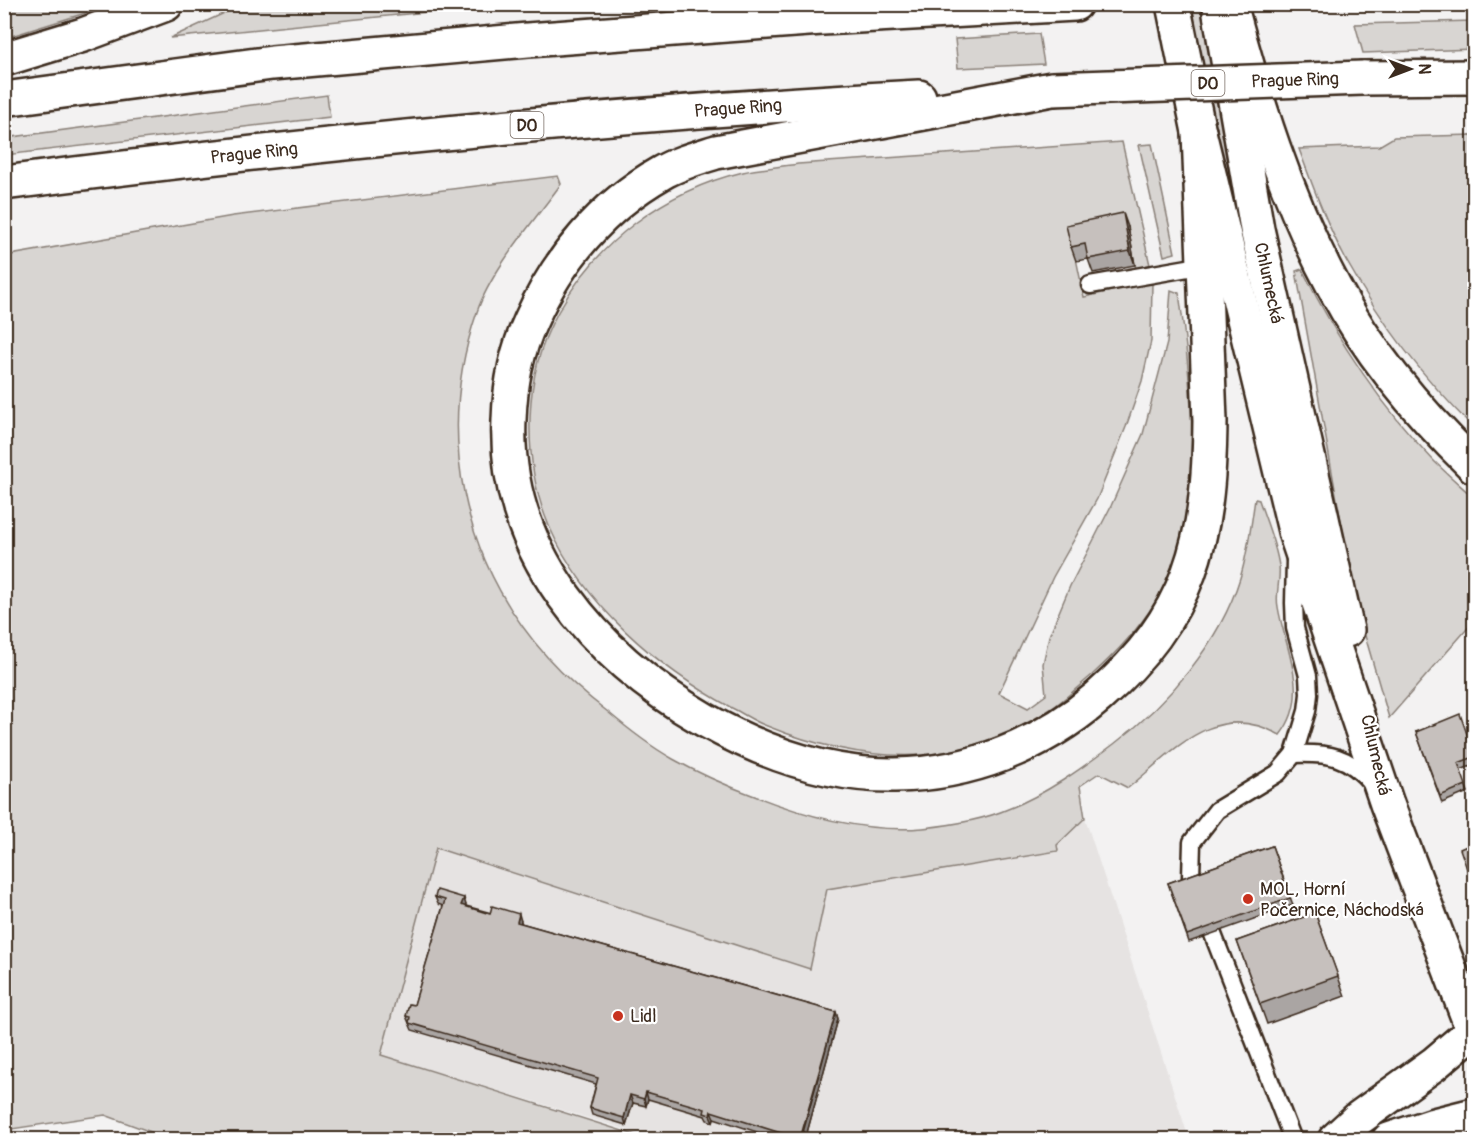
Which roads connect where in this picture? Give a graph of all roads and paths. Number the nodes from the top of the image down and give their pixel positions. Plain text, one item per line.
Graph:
1 (166, 4) edge
2 (1075, 4) edge
3 (1173, 4) edge
4 (1219, 4) edge
5 (1230, 4) edge
6 (4, 59) edge
7 (1474, 77) edge
8 (1052, 89) junction
9 (4, 99) edge
10 (1199, 132) junction
11 (4, 183) edge
12 (1205, 265) junction
13 (1090, 285) dead end
14 (1474, 466) edge
15 (1296, 535) junction
16 (1294, 754) junction
17 (1387, 804) junction
18 (1474, 1032) edge
19 (1474, 1115) edge
20 (1293, 1140) edge
21 (1335, 1140) edge
22 (1389, 1140) edge

1 - 6 main road
2 - 9 main road
3 - 10 main road, Chlumecká
4 - 17 main road, Chlumecká
5 - 14 main road
7 - 8 main road, Prague Ring / D0, bridge
8 - 11 main road, Prague Ring / D0
8 - 12 main road
10 - 12 main road
10 - 15 main road, Chlumecká
12 - 13 lane
15 - 16 lane
15 - 17 main road, Chlumecká
16 - 17 lane
16 - 20 lane
17 - 18 main road
18 - 21 main road
19 - 22 main road

